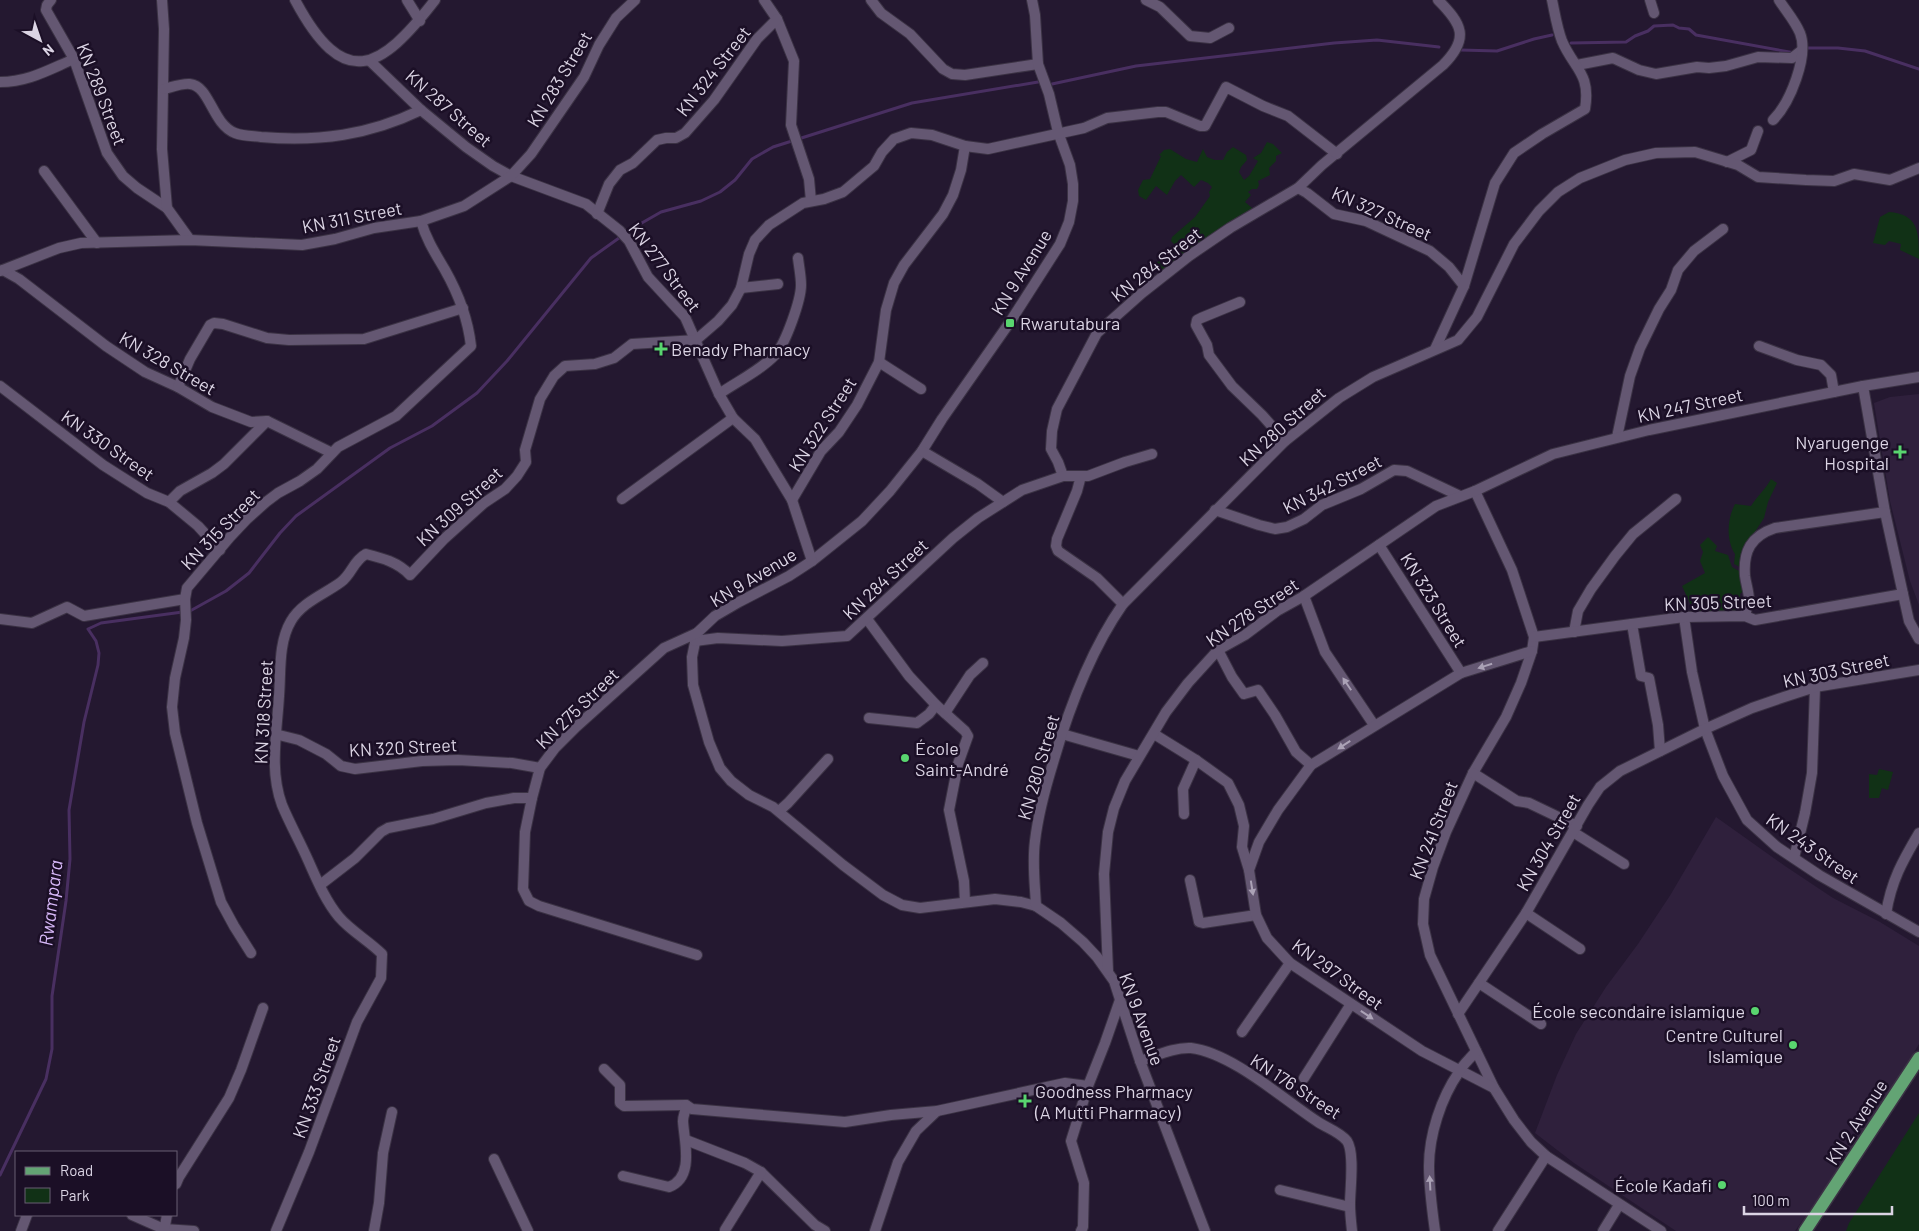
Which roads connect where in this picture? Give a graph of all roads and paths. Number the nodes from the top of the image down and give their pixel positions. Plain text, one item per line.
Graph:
1 (51, 0) edge
2 (162, 0) edge
3 (295, 0) edge
4 (407, 0) edge
5 (436, 0) edge
6 (636, 0) edge
7 (764, 0) edge
8 (871, 0) edge
9 (1032, 0) edge
10 (1146, 0) edge
11 (1438, 0) edge
12 (1552, 0) edge
13 (1650, 0) edge
14 (1779, 0) edge
15 (1654, 14) dead end
16 (777, 19) junction
17 (420, 21) junction
18 (1229, 28) dead end
19 (1801, 51) junction
20 (74, 59) junction
21 (370, 61) junction
22 (1038, 64) junction
23 (1577, 65) junction
24 (0, 82) edge
25 (164, 89) junction
26 (421, 110) junction
27 (1773, 120) dead end
28 (1758, 131) dead end
29 (1058, 132) junction
30 (965, 146) junction
31 (1337, 154) junction
32 (1727, 162) junction
33 (1919, 168) edge
34 (44, 171) dead end
35 (511, 176) junction
36 (1298, 188) junction
37 (811, 201) junction
38 (168, 208) junction
39 (597, 214) junction
40 (421, 221) junction
41 (1723, 229) dead end
42 (190, 240) junction
43 (98, 243) junction
44 (798, 258) dead end
45 (2, 270) edge
46 (778, 284) dead end
47 (1464, 286) junction
48 (741, 288) junction
49 (1240, 302) dead end
50 (463, 308) junction
51 (696, 340) junction
52 (1759, 346) dead end
53 (1435, 349) junction
54 (879, 362) junction
55 (1919, 378) edge
56 (0, 386) edge
57 (1863, 386) junction
58 (178, 387) junction
59 (921, 389) dead end
60 (1834, 392) junction
61 (719, 394) junction
62 (733, 418) junction
63 (267, 421) junction
64 (1617, 437) junction
65 (1285, 441) junction
66 (922, 451) junction
67 (332, 453) junction
68 (1152, 454) dead end
69 (1062, 476) junction
70 (1081, 476) junction
71 (1475, 491) junction
72 (1460, 496) junction
73 (622, 499) dead end
74 (1676, 499) dead end
75 (792, 500) junction
76 (169, 502) junction
77 (1003, 502) junction
78 (1215, 510) junction
79 (1885, 512) junction
80 (1379, 545) junction
81 (220, 550) junction
82 (812, 561) junction
83 (410, 574) joint
84 (1903, 594) junction
85 (1304, 596) junction
86 (185, 599) junction
87 (1123, 604) junction
88 (1746, 616) junction
89 (1684, 617) junction
90 (0, 619) edge
91 (867, 619) junction
92 (1632, 624) junction
93 (1574, 632) junction
94 (696, 637) junction
95 (1534, 637) junction
96 (1919, 638) edge
97 (1218, 650) junction
98 (1532, 651) junction
99 (983, 663) dead end
100 (1919, 670) edge
101 (1461, 673) junction
102 (1815, 687) junction
103 (936, 705) junction
104 (945, 713) junction
105 (869, 718) dead end
106 (1374, 725) junction
107 (1705, 729) junction
108 (275, 734) junction
109 (1062, 734) junction
110 (1154, 734) junction
111 (1660, 751) junction
112 (1139, 756) junction
113 (828, 759) dead end
114 (1196, 760) junction
115 (1311, 765) junction
116 (540, 768) junction
117 (1473, 773) junction
118 (532, 798) junction
119 (779, 811) junction
120 (1184, 814) dead end
121 (1575, 829) junction
122 (1919, 832) edge
123 (1794, 858) junction
124 (1624, 864) dead end
125 (1249, 870) junction
126 (1190, 880) dead end
127 (320, 885) junction
128 (965, 902) junction
129 (1036, 906) junction
130 (1526, 914) junction
131 (1886, 914) junction
132 (1256, 915) junction
133 (1919, 932) edge
134 (1580, 950) dead end
135 (252, 953) dead end
136 (382, 954) joint
137 (697, 955) dead end
138 (1290, 963) junction
139 (1108, 971) junction
140 (1479, 983) junction
141 (1120, 1000) junction
142 (1351, 1004) junction
143 (263, 1008) dead end
144 (1458, 1014) junction
145 (1541, 1024) dead end
146 (1242, 1032) dead end
147 (1476, 1051) junction
148 (1919, 1058) edge
149 (1140, 1061) junction
150 (604, 1069) dead end
151 (1459, 1071) junction
152 (1304, 1078) dead end
153 (1088, 1086) junction
154 (1494, 1088) junction
155 (686, 1106) junction
156 (937, 1111) junction
157 (392, 1112) dead end
158 (686, 1140) junction
159 (1546, 1156) junction
160 (494, 1159) dead end
161 (761, 1172) junction
162 (623, 1176) dead end
163 (178, 1179) edge
164 (1280, 1190) dead end
165 (1619, 1205) junction
166 (1350, 1207) junction
167 (26, 1216) edge
168 (134, 1216) edge
169 (167, 1216) edge
170 (164, 1230) edge
171 (726, 1230) edge
172 (21, 1231) edge
173 (194, 1231) edge
174 (276, 1231) edge
175 (374, 1231) edge
176 (528, 1231) edge
177 (825, 1231) edge
178 (875, 1231) edge
179 (1081, 1231) edge
180 (1205, 1231) edge
181 (1352, 1231) edge
182 (1435, 1231) edge
183 (1498, 1231) edge
184 (1603, 1231) edge
185 (1661, 1231) edge
186 (1805, 1231) edge

1 - 20 street, KN 289 Street
2 - 25 street
3 - 21 street
4 - 17 street
5 - 17 street
6 - 35 street, KN 283 Street
7 - 16 street
8 - 22 street
9 - 22 street, KN 9 Avenue
10 - 18 street
11 - 31 street, KN 284 Street
12 - 23 street
13 - 15 street
14 - 19 street
16 - 37 street
16 - 39 street, KN 324 Street
17 - 21 street
19 - 23 street
19 - 27 street
20 - 24 street
20 - 38 street, KN 289 Street
21 - 26 street, KN 287 Street
22 - 29 street, KN 9 Avenue
23 - 47 street
25 - 26 street
25 - 38 street
26 - 35 street, KN 287 Street
28 - 32 street
29 - 30 street
29 - 31 street
29 - 66 street, KN 9 Avenue
30 - 37 street
30 - 54 street, KN 322 Street
31 - 36 street, KN 284 Street
32 - 33 street, KN 280 Street
32 - 53 street, KN 280 Street
34 - 43 street
35 - 39 street, KN 277 Street
35 - 40 street, KN 311 Street
36 - 47 street, KN 327 Street
36 - 69 street, KN 284 Street
37 - 48 street
38 - 42 street
39 - 51 street, KN 277 Street
40 - 42 street, KN 311 Street
40 - 50 street, KN 315 Street
41 - 64 street
42 - 43 street, KN 311 Street
43 - 45 street, KN 311 Street
44 - 61 street
45 - 58 street, KN 328 Street
46 - 48 street
47 - 53 street
48 - 51 street
49 - 65 street
50 - 58 street
50 - 67 street, KN 315 Street
51 - 61 street, KN 277 Street
51 - 83 street, KN 309 Street
52 - 60 street
53 - 65 street, KN 280 Street
54 - 59 street
54 - 75 street, KN 322 Street
55 - 57 street, KN 247 Street
56 - 76 street, KN 330 Street
57 - 60 street, KN 247 Street
57 - 79 street
58 - 63 street, KN 328 Street
60 - 64 street, KN 247 Street
61 - 62 street, KN 277 Street
62 - 73 street
62 - 75 street, KN 277 Street
63 - 67 street, KN 328 Street
63 - 76 street
64 - 71 street, KN 247 Street
65 - 78 street, KN 280 Street
66 - 77 street
66 - 82 street, KN 9 Avenue
67 - 81 street, KN 315 Street
68 - 70 street
69 - 70 street
69 - 77 street, KN 284 Street
70 - 87 street
71 - 72 street, KN 278 Street
71 - 95 street, KN 241 Street
72 - 78 street, KN 342 Street
72 - 80 street, KN 278 Street
74 - 93 street
75 - 82 street, KN 277 Street
76 - 81 street, KN 330 Street
77 - 91 street, KN 284 Street
78 - 87 street, KN 280 Street
79 - 84 street
79 - 88 street
80 - 85 street, KN 278 Street
80 - 101 street, KN 323 Street
81 - 86 street, KN 315 Street
82 - 94 street, KN 9 Avenue
83 - 108 street, KN 318 Street
84 - 88 street, KN 305 Street
84 - 96 street
85 - 97 street, KN 278 Street
106 -> 85 street
86 - 90 street
86 - 135 street, KN 315 Street
87 - 109 street, KN 280 Street
88 - 89 street, KN 305 Street
89 - 92 street, KN 305 Street
89 - 107 street, KN 243 Street
91 - 94 street, KN 284 Street
91 - 103 street
92 - 93 street, KN 305 Street
92 - 111 street
93 - 95 street, KN 305 Street
94 - 116 street, KN 275 Street
94 - 119 street, KN 9 Avenue
95 - 98 street, KN 241 Street
97 - 110 street, KN 278 Street
97 - 115 street
98 -> 101 street, KN 297 Street
98 - 117 street, KN 241 Street
99 - 104 street
100 - 102 street, KN 303 Street
101 - 106 street, KN 297 Street
102 - 107 street, KN 303 Street
102 - 123 street
103 - 104 street
103 - 105 street
104 - 128 street
106 -> 115 street, KN 297 Street
107 - 111 street, KN 304 Street
107 - 123 street, KN 243 Street
108 - 116 street, KN 320 Street
108 - 127 street, KN 318 Street
109 - 112 street
109 - 129 street, KN 280 Street
110 - 112 street, KN 278 Street
110 - 114 street
111 - 121 street, KN 304 Street
112 - 139 street, KN 278 Street
113 - 119 street
114 - 120 street
114 - 125 street
115 - 125 street, KN 297 Street
116 - 118 street, KN 275 Street
117 - 121 street
117 - 144 street, KN 241 Street
118 - 127 street
118 - 137 street, KN 275 Street
119 - 128 street, KN 9 Avenue
121 - 124 street
121 - 130 street, KN 304 Street
122 - 131 street
123 - 131 street, KN 243 Street
125 -> 132 street, KN 297 Street
126 - 132 street
127 - 136 street, KN 318 Street
128 - 129 street, KN 9 Avenue
129 - 139 street, KN 9 Avenue
130 - 134 street
130 - 140 street, KN 304 Street
131 - 133 street, KN 243 Street
132 - 138 street, KN 297 Street
136 - 174 street, KN 333 Street
138 - 142 street, KN 297 Street
138 - 146 street
139 - 141 street, KN 9 Avenue
140 - 144 street, KN 304 Street
140 - 145 street
141 - 149 street, KN 9 Avenue
141 - 153 street
142 -> 151 street, KN 297 Street
142 - 152 street
143 - 163 street
144 - 147 street, KN 241 Street
147 - 151 street
147 - 154 street, KN 241 Street
148 - 186 main road, KN 2 Avenue
149 - 166 street, KN 176 Street
149 - 180 street, KN 9 Avenue
150 - 155 street
151 - 154 street, KN 297 Street
182 -> 151 street
153 - 156 street
153 - 179 street
154 - 159 street, KN 241 Street
155 - 156 street
155 - 158 street
156 - 178 street
157 - 175 street
158 - 161 street
158 - 162 street
159 - 165 street, KN 241 Street
159 - 183 street
160 - 176 street
161 - 171 street
161 - 177 street
164 - 166 street
165 - 184 street
165 - 185 street, KN 241 Street
166 - 181 street, KN 176 Street
167 - 172 street
168 - 170 street
169 - 170 street
170 - 173 street

